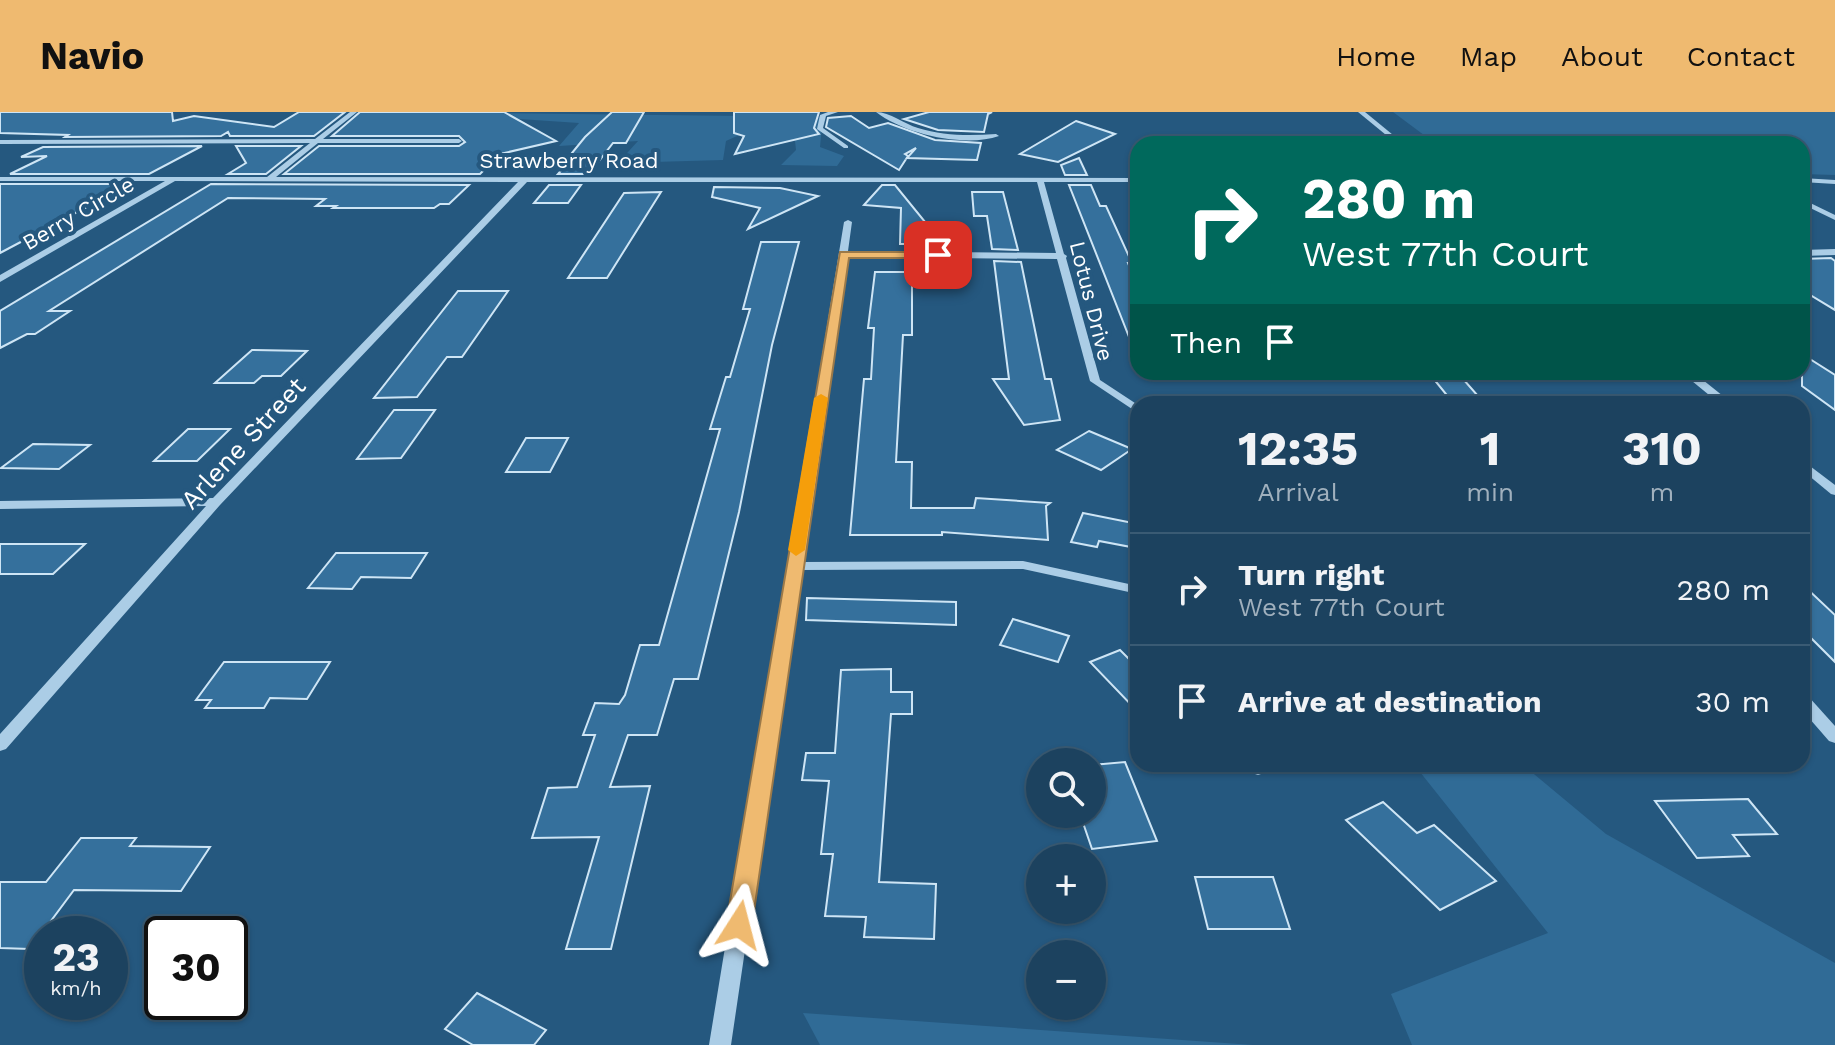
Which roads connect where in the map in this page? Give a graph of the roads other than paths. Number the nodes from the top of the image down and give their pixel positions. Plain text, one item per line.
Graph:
1 (354, 112) edge
2 (835, 112) edge
3 (879, 112) edge
4 (1361, 112) edge
5 (996, 136) dead end
6 (1391, 136) edge
7 (315, 141) junction
8 (459, 141) dead end
9 (0, 142) edge
10 (846, 147) dead end
11 (174, 178) junction
12 (270, 178) junction
13 (526, 178) junction
14 (0, 179) edge
15 (1040, 180) junction
16 (1130, 180) edge
17 (1810, 181) edge
18 (1813, 181) junction
19 (1835, 182) edge
20 (1835, 192) edge
21 (1810, 205) edge
22 (1835, 218) edge
23 (848, 222) dead end
24 (1835, 252) edge
25 (1810, 253) edge
26 (844, 254) junction
27 (1063, 256) junction
28 (0, 279) edge
29 (1696, 380) edge
30 (1717, 396) edge
31 (1130, 405) edge
32 (1810, 471) edge
33 (1835, 491) edge
34 (216, 502) junction
35 (0, 505) edge
36 (794, 566) junction
37 (1130, 588) edge
38 (1810, 709) edge
39 (1835, 737) edge
40 (0, 745) edge
41 (720, 1045) edge

1 - 7 street
2 - 10 street
3 - 5 street
4 - 6 street
7 - 8 street
7 - 9 street
7 - 12 street
11 - 12 street, Strawberry Road
11 - 14 street, Strawberry Road
11 - 28 street, Berry Circle
12 - 13 street, Strawberry Road
13 - 15 street, Strawberry Road
13 - 34 street, Arlene Street
15 - 16 street, Strawberry Road
15 - 27 street, Lotus Drive
17 - 18 street
18 - 19 street
18 - 20 street
21 - 22 street
23 - 26 street
24 - 25 street
26 - 27 street
26 - 36 street
27 - 31 street, Lotus Drive
29 - 30 street
32 - 33 street
34 - 35 street
34 - 40 street, Arlene Street
36 - 37 street
36 - 41 street
38 - 39 street

